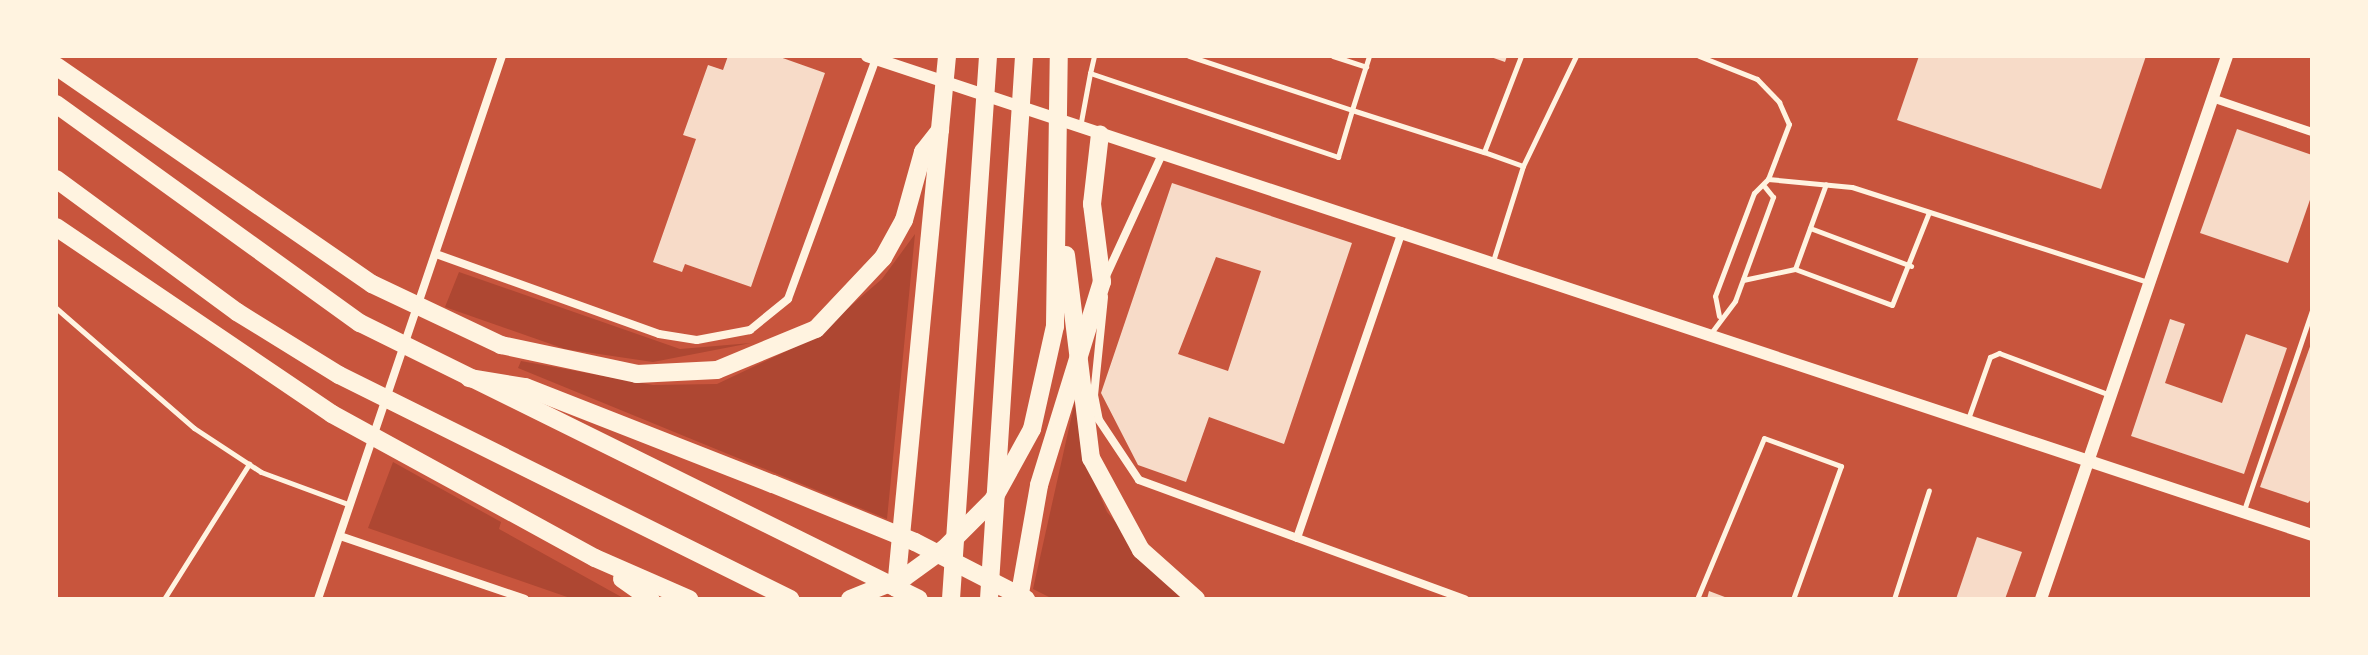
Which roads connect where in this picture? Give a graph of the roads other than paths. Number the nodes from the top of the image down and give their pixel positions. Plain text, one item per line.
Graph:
1 (502, 56) edge
2 (947, 56) edge
3 (988, 56) edge
4 (1024, 56) edge
5 (1059, 56) edge
6 (1094, 56) edge
7 (1189, 56) edge
8 (1333, 56) edge
9 (1369, 56) edge
10 (1521, 56) edge
11 (1576, 56) edge
12 (1699, 56) edge
13 (2227, 56) edge
14 (871, 58) edge
15 (56, 66) edge
16 (1366, 67) junction
17 (1090, 73) junction
18 (2212, 98) junction
19 (56, 104) edge
20 (1352, 110) junction
21 (1080, 128) junction
22 (940, 130) junction
23 (2312, 132) edge
24 (1100, 134) junction
25 (1484, 152) junction
26 (1162, 154) junction
27 (1523, 166) junction
28 (1058, 168) junction
29 (56, 179) edge
30 (1768, 179) junction
31 (1826, 183) junction
32 (1765, 187) junction
33 (1929, 212) junction
34 (56, 227) edge
35 (1810, 228) junction
36 (1402, 231) junction
37 (436, 254) junction
38 (1493, 261) junction
39 (1911, 266) junction
40 (1795, 269) junction
41 (1743, 280) junction
42 (1102, 282) junction
43 (2149, 282) junction
44 (56, 308) edge
45 (2312, 310) edge
46 (1719, 316) junction
47 (1711, 333) junction
48 (459, 378) junction
49 (2110, 395) junction
50 (1968, 419) junction
51 (2089, 458) junction
52 (249, 464) junction
53 (1929, 490) dead end
54 (350, 505) junction
55 (2244, 511) junction
56 (2312, 535) edge
57 (340, 536) junction
58 (1297, 538) junction
59 (595, 558) junction
60 (164, 599) edge
61 (318, 599) edge
62 (525, 599) edge
63 (651, 599) edge
64 (689, 599) edge
65 (790, 599) edge
66 (850, 599) edge
67 (895, 599) edge
68 (919, 599) edge
69 (951, 599) edge
70 (989, 599) edge
71 (1019, 599) edge
72 (1026, 599) edge
73 (1196, 599) edge
74 (1465, 599) edge
75 (1697, 599) edge
76 (1793, 599) edge
77 (1894, 599) edge
78 (2041, 599) edge

1 - 37 street
2 - 22 highway
3 - 69 highway
4 - 70 highway
5 - 28 highway
6 - 17 lane
7 - 20 lane
8 - 16 lane
9 - 16 lane
10 - 25 lane
11 - 27 lane
12 - 30 lane
13 - 18 street
14 - 21 street
14 - 37 street
15 - 22 highway
16 - 20 lane
17 - 20 lane
17 - 21 lane
18 - 23 street
18 - 43 street
19 - 48 highway
20 - 25 lane
21 - 24 street
22 - 67 highway
24 - 26 street
24 - 42 highway
25 - 27 lane
26 - 36 street
26 - 42 street
27 - 38 lane
28 - 66 highway
28 - 73 highway
29 - 65 highway
30 - 31 lane
30 - 32 lane
31 - 33 lane
31 - 35 lane
32 - 41 lane
32 - 46 lane
33 - 39 lane
33 - 43 lane
34 - 59 highway
35 - 39 lane
35 - 40 lane
36 - 38 street
36 - 58 street
37 - 54 street
38 - 47 street
39 - 40 lane
40 - 41 lane
41 - 46 lane
42 - 58 street
42 - 71 highway
43 - 49 street
44 - 52 lane
45 - 55 lane
46 - 47 lane
47 - 50 street
48 - 68 highway
48 - 72 highway
49 - 50 lane
49 - 51 street
50 - 51 street
51 - 55 street
51 - 78 street
52 - 54 lane
52 - 60 lane
53 - 77 lane
54 - 57 street
55 - 56 street
57 - 61 street
57 - 62 street
58 - 74 street
59 - 63 highway
59 - 64 highway
75 - 76 lane

